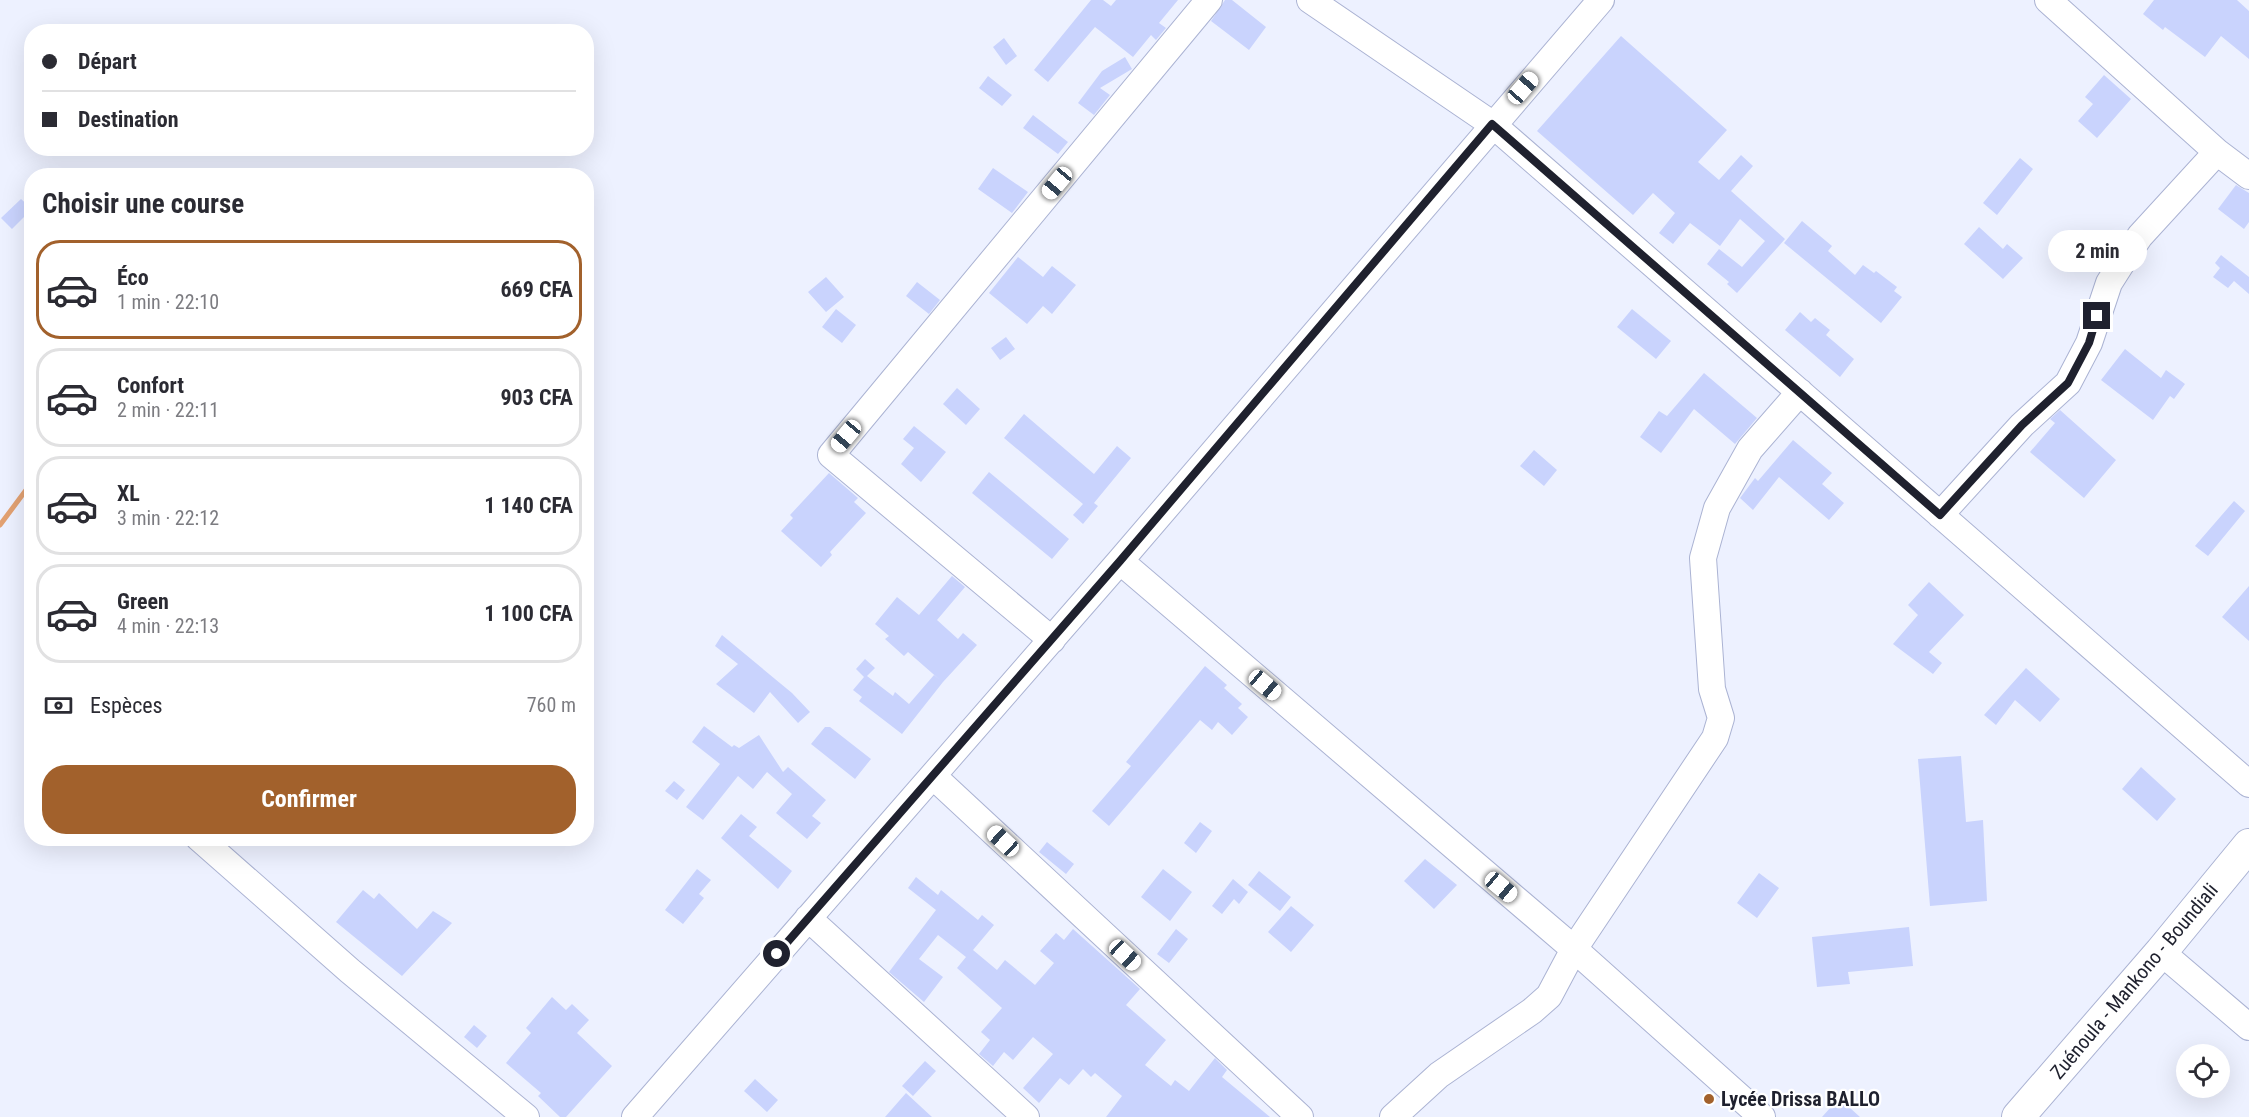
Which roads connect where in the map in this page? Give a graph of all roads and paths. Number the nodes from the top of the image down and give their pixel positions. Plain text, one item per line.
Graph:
1 (1209, 0) edge
2 (1310, 0) edge
3 (1600, 0) edge
4 (2048, 0) edge
5 (1492, 124) junction
6 (2217, 152) junction
7 (2249, 176) edge
8 (1800, 392) junction
9 (1940, 515) junction
10 (1120, 561) junction
11 (1052, 640) junction
12 (933, 776) junction
13 (2249, 784) edge
14 (2249, 844) edge
15 (208, 846) edge
16 (808, 918) junction
17 (1574, 949) junction
18 (2161, 952) junction
19 (2249, 1027) edge
20 (526, 1117) edge
21 (635, 1117) edge
22 (1026, 1117) edge
23 (1300, 1117) edge
24 (1393, 1117) edge
25 (1762, 1117) edge
26 (2018, 1117) edge

1 - 11 street
2 - 5 street
3 - 5 street
4 - 6 street
5 - 8 street
5 - 10 street
6 - 7 street
6 - 9 street
8 - 9 street
8 - 17 street
9 - 13 street
10 - 11 street
10 - 17 street
11 - 12 street
12 - 16 street
12 - 23 street
14 - 18 main road, Zuénoula - Mankono - Boundiali
15 - 20 street
16 - 21 street
16 - 22 street
17 - 24 street
17 - 25 street
18 - 19 street
18 - 26 main road, Zuénoula - Mankono - Boundiali

